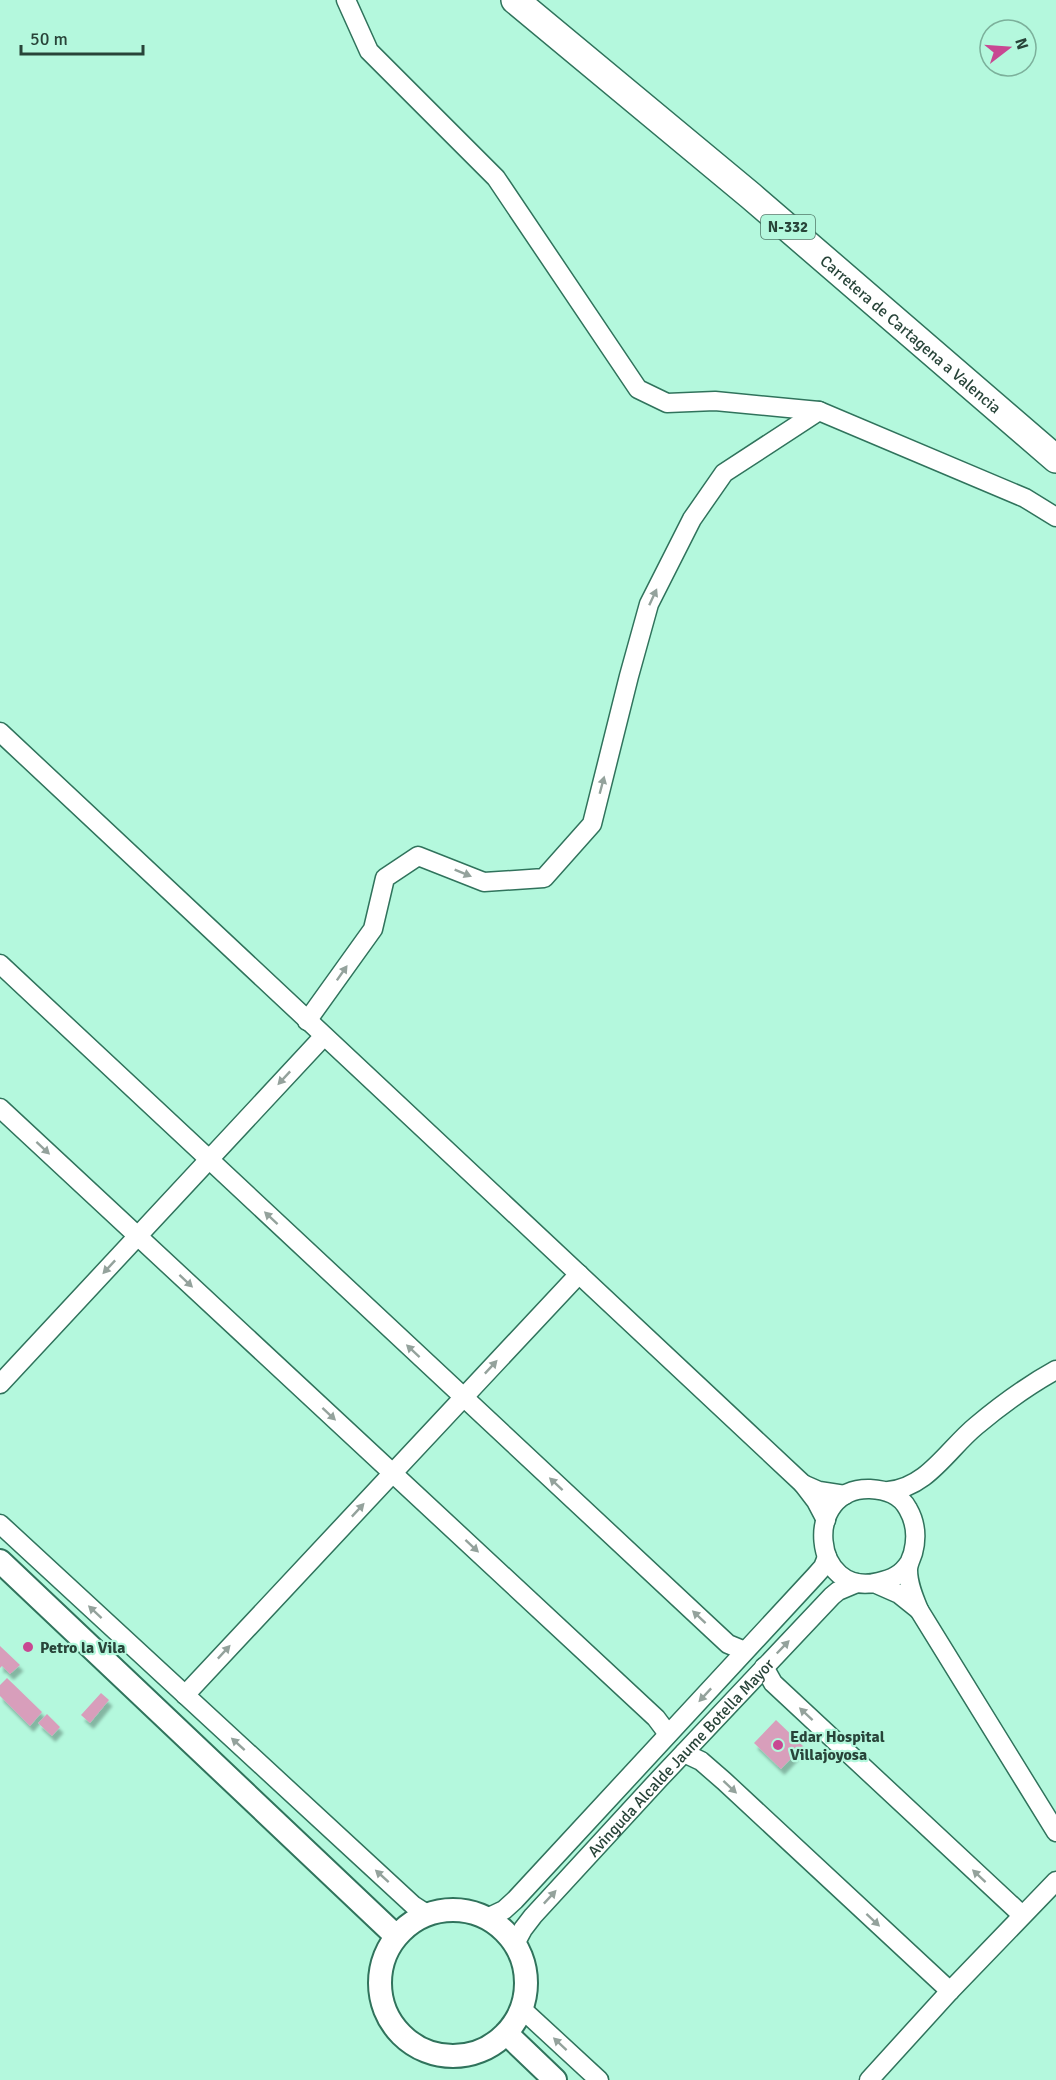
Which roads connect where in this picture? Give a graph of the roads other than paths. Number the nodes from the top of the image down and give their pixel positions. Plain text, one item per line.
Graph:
1 (346, 0) edge
2 (516, 0) edge
3 (819, 411) junction
4 (1056, 459) edge
5 (1056, 517) edge
6 (4, 744) edge
7 (0, 964) edge
8 (307, 1021) junction
9 (324, 1035) junction
10 (0, 1108) edge
11 (209, 1160) junction
12 (138, 1236) junction
13 (579, 1274) junction
14 (1056, 1370) edge
15 (0, 1384) edge
16 (463, 1397) junction
17 (392, 1473) junction
18 (927, 1474) junction
19 (803, 1484) junction
20 (888, 1491) junction
21 (845, 1495) junction
22 (913, 1518) junction
23 (826, 1520) junction
24 (0, 1524) edge
25 (827, 1557) junction
26 (0, 1561) edge
27 (909, 1563) junction
28 (865, 1583) junction
29 (919, 1610) junction
30 (745, 1651) junction
31 (764, 1667) junction
32 (184, 1695) junction
33 (668, 1734) junction
34 (684, 1753) junction
35 (1056, 1832) edge
36 (1056, 1881) edge
37 (427, 1914) junction
38 (1022, 1915) junction
39 (487, 1918) junction
40 (396, 1936) junction
41 (516, 1944) junction
42 (950, 1991) junction
43 (522, 2008) junction
44 (506, 2033) junction
45 (555, 2080) edge
46 (599, 2080) edge
47 (869, 2080) edge

1 - 3 street
2 - 4 highway, Carretera de Cartagena a Valencia / N-332
3 - 5 street
8 -> 3 street
6 - 8 street
7 - 11 street
8 - 9 street
9 -> 11 street
9 - 13 street
10 -> 12 street
11 - 12 street
16 -> 11 street
12 -> 15 street
12 -> 17 street
16 -> 13 street
13 - 19 street
14 - 18 street
16 - 17 street
30 -> 16 street
32 -> 17 street
17 -> 33 street
18 - 20 street
18 - 22 street
19 - 21 street
19 - 23 street
20 - 21 street
20 - 22 street
21 - 23 street
22 - 27 street
23 - 25 street
32 -> 24 street
25 - 28 street
25 - 30 street, Avinguda Alcalde Jaume Botella Mayor
26 - 40 main road
27 - 28 street
27 - 29 street
28 - 29 street
31 -> 28 street, Avinguda Alcalde Jaume Botella Mayor
29 - 35 street
30 -> 33 street, Avinguda Alcalde Jaume Botella Mayor
31 - 34 street, Avinguda Alcalde Jaume Botella Mayor
38 -> 31 street
37 -> 32 street
33 - 39 street, Avinguda Alcalde Jaume Botella Mayor
41 -> 34 street, Avinguda Alcalde Jaume Botella Mayor
34 -> 42 street
36 - 38 street
37 - 39 main road
37 - 40 main road
38 - 42 street
39 - 41 main road
40 - 44 main road
41 - 43 main road
42 - 47 street
43 - 44 main road
46 -> 43 street
44 - 45 main road

